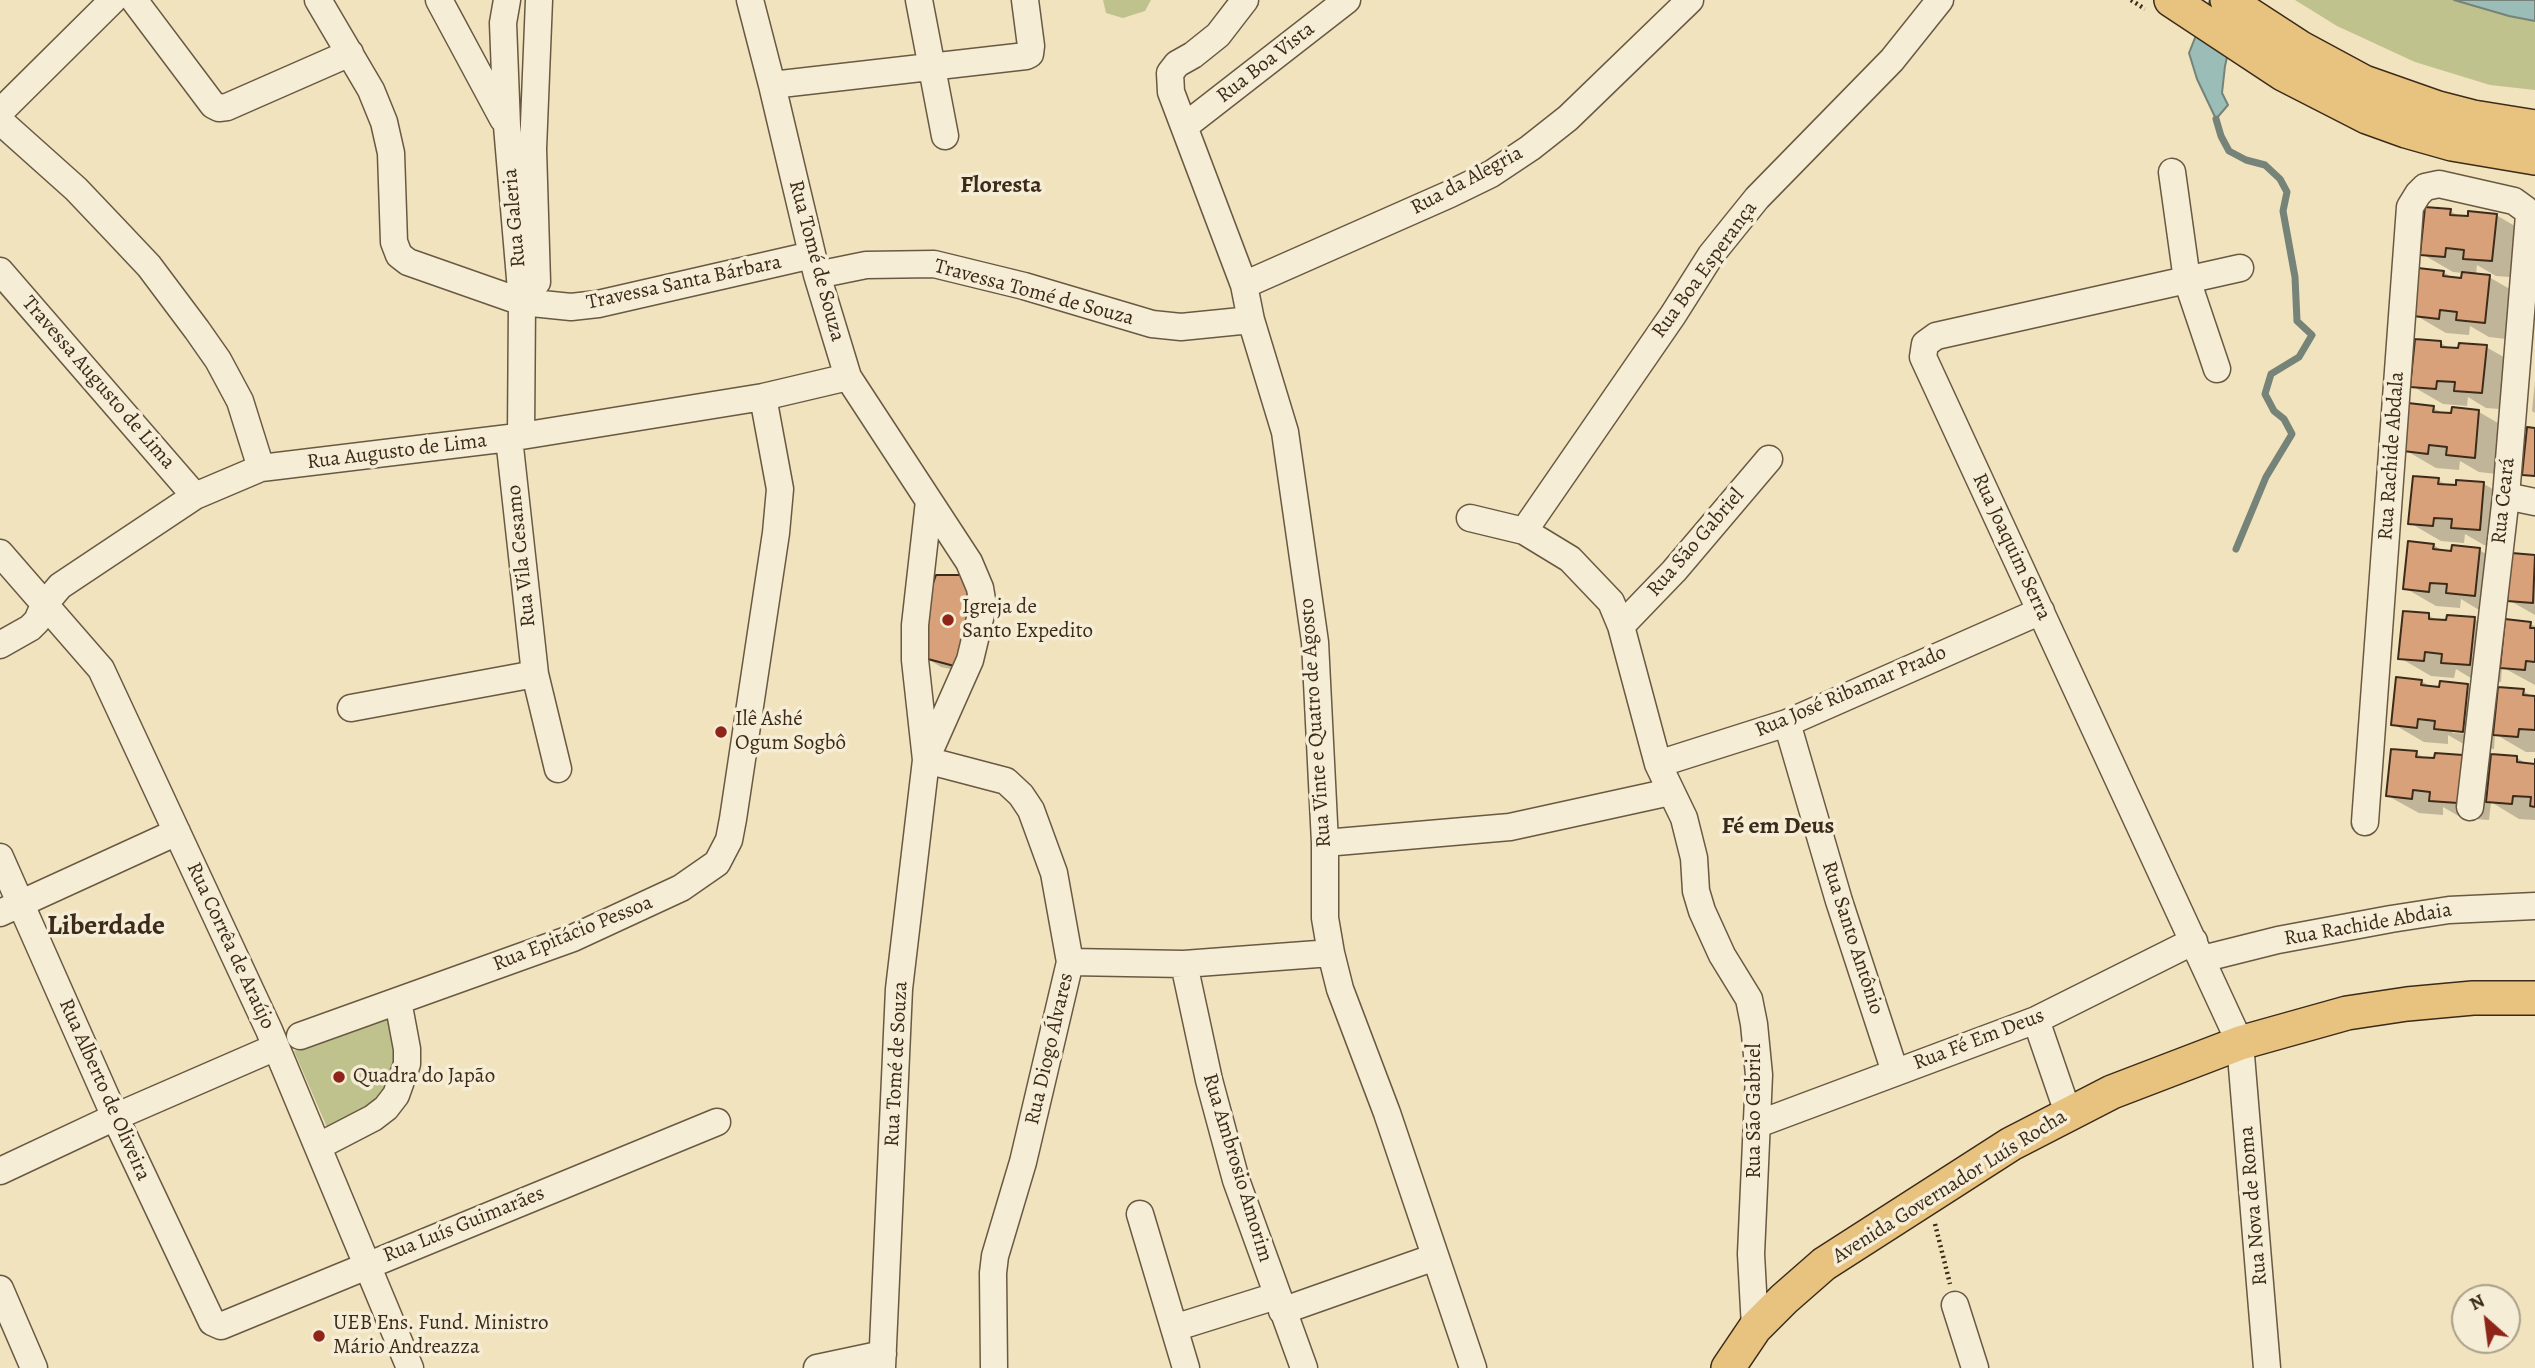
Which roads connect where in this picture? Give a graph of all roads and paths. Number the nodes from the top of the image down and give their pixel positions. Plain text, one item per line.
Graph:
1 (113, 0) edge
2 (318, 0) edge
3 (439, 0) edge
4 (507, 0) edge
5 (538, 0) edge
6 (750, 0) edge
7 (919, 0) edge
8 (1025, 0) edge
9 (1245, 0) edge
10 (1347, 0) edge
11 (1690, 0) edge
12 (1940, 0) edge
13 (2131, 0) edge
14 (2171, 0) edge
15 (2227, 0) edge
16 (146, 4) edge
17 (2137, 4) dead end
18 (350, 53) junction
19 (2292, 61) junction
20 (931, 68) junction
21 (772, 85) junction
22 (0, 112) edge
23 (0, 121) edge
24 (507, 126) junction
25 (1185, 126) junction
26 (2535, 127) edge
27 (945, 136) dead end
28 (2535, 158) edge
29 (2172, 172) dead end
30 (2514, 201) joint
31 (814, 265) junction
32 (2240, 268) dead end
33 (0, 271) edge
34 (2187, 280) junction
35 (1244, 285) junction
36 (530, 303) junction
37 (1251, 320) junction
38 (2217, 369) dead end
39 (848, 377) junction
40 (763, 397) junction
41 (515, 437) junction
42 (1769, 459) dead end
43 (261, 468) junction
44 (195, 495) junction
45 (2506, 495) junction
46 (929, 502) junction
47 (2535, 502) edge
48 (1470, 517) dead end
49 (1524, 531) junction
50 (0, 553) edge
51 (44, 605) junction
52 (2041, 611) junction
53 (1621, 626) junction
54 (0, 645) edge
55 (535, 674) junction
56 (351, 708) dead end
57 (1787, 723) junction
58 (926, 760) junction
59 (1658, 764) junction
60 (558, 769) dead end
61 (1670, 792) junction
62 (2470, 807) dead end
63 (2365, 822) dead end
64 (177, 832) junction
65 (1325, 843) junction
66 (0, 858) edge
67 (2535, 906) edge
68 (10, 908) edge
69 (2198, 950) junction
70 (1331, 953) junction
71 (1070, 962) junction
72 (1184, 964) junction
73 (2535, 998) edge
74 (398, 1001) junction
75 (2036, 1020) junction
76 (300, 1036) dead end
77 (2241, 1043) junction
78 (276, 1047) junction
79 (1895, 1072) junction
80 (2068, 1113) junction
81 (115, 1116) junction
82 (717, 1122) dead end
83 (1758, 1124) junction
84 (319, 1146) junction
85 (0, 1171) edge
86 (1928, 1196) junction
87 (1140, 1214) dead end
88 (1435, 1257) junction
89 (366, 1264) junction
90 (0, 1289) edge
91 (1279, 1303) junction
92 (1955, 1305) joint
93 (212, 1321) joint
94 (1174, 1328) junction
95 (1755, 1328) junction
96 (882, 1361) edge
97 (34, 1368) edge
98 (410, 1368) edge
99 (817, 1368) edge
100 (995, 1368) edge
101 (1186, 1368) edge
102 (1304, 1368) edge
103 (1473, 1368) edge
104 (1728, 1368) edge
105 (1975, 1368) edge
106 (2267, 1368) edge

1 - 22 street
2 - 18 street, Travessa Santa Bárbara
3 - 24 street
4 - 24 street, Rua Galeria
5 - 36 street, Rua Galeria
6 - 21 street, Rua Tomé de Souza
7 - 20 street
8 - 20 street
9 - 25 street, Rua Vinte e Quatro de Agosto
10 - 25 street, Rua Boa Vista
11 - 35 street, Rua da Alegria
12 - 49 street, Rua Boa Esperança
13 - 17 path
14 - 19 main road
15 - 19 main road
16 - 18 street
18 - 36 street, Travessa Santa Bárbara
19 - 26 main road
19 - 28 main road
20 - 21 street
20 - 27 street
21 - 31 street, Rua Tomé de Souza
23 - 43 street
24 - 36 street, Rua Galeria
25 - 35 street, Rua Vinte e Quatro de Agosto
29 - 34 street
30 - 45 street, Rua Ceará
30 - 63 street, Rua Rachide Abdala
31 - 36 street, Travessa Santa Bárbara
31 - 37 street, Travessa Tomé de Souza
31 - 39 street, Rua Tomé de Souza
32 - 34 street, Rua Joaquim Serra
33 - 44 street, Travessa Augusto de Lima
34 - 38 street
34 - 52 street, Rua Joaquim Serra
35 - 37 street, Rua Vinte e Quatro de Agosto
36 - 41 street, Rua Galeria
37 - 65 street, Rua Vinte e Quatro de Agosto
39 - 40 street, Rua Augusto de Lima
39 - 46 street, Rua Tomé de Souza
40 - 41 street, Rua Augusto de Lima
40 - 74 street, Rua Epitácio Pessoa
41 - 43 street, Rua Augusto de Lima
41 - 55 street, Rua Vila Cesamo
42 - 53 street, Rua São Gabriel
43 - 44 street, Rua Augusto de Lima
44 - 51 street, Rua Augusto de Lima
45 - 47 street
45 - 62 street, Rua Ceará
46 - 58 street, Rua Tomé de Souza
46 - 58 street, Rua Tomé de Souza
48 - 49 street, Rua São Gabriel
49 - 53 street, Rua São Gabriel
50 - 51 street, Rua Corrêa de Araújo
51 - 54 street, Rua Augusto de Lima
51 - 64 street, Rua Corrêa de Araújo
52 - 57 street, Rua José Ribamar Prado
52 - 69 street, Rua Joaquim Serra
53 - 59 street, Rua São Gabriel
55 - 56 street
55 - 60 street, Rua Vila Cesamo
57 - 59 street, Rua José Ribamar Prado
57 - 79 street, Rua Santo Antônio
58 - 71 street, Rua Diogo Álvares
58 - 96 street, Rua Tomé de Souza
59 - 61 street, Rua São Gabriel
61 - 65 street
61 - 83 street, Rua São Gabriel
64 - 68 street
64 - 78 street, Rua Corrêa de Araújo
65 - 70 street, Rua Vinte e Quatro de Agosto
66 - 68 street, Rua Alberto de Oliveira
67 - 69 street, Rua Rachide Abdaia
68 - 81 street, Rua Alberto de Oliveira
69 - 75 street, Rua Fé Em Deus
69 - 77 street, Rua Joaquim Serra
70 - 72 street
70 - 88 street, Rua Vinte e Quatro de Agosto
71 - 72 street
71 - 100 street, Rua Diogo Álvares
72 - 91 street, Rua Ambrosio Amorim
73 - 77 main road, Avenida Governador Luís Rocha
74 - 76 street, Rua Epitácio Pessoa
74 - 84 street
75 - 79 street, Rua Fé Em Deus
75 - 80 street
77 - 80 main road, Avenida Governador Luís Rocha
77 - 106 street, Rua Nova de Roma
78 - 81 street
78 - 84 street, Rua Corrêa de Araújo
79 - 83 street, Rua Fé Em Deus
80 - 86 main road, Avenida Governador Luís Rocha
81 - 85 street
81 - 93 street, Rua Alberto de Oliveira
82 - 89 street, Rua Luís Guimarães
83 - 95 street, Rua São Gabriel
84 - 89 street, Rua Corrêa de Araújo
86 - 92 path
86 - 95 main road, Avenida Governador Luís Rocha
87 - 94 street
88 - 91 street
88 - 103 street, Rua Vinte e Quatro de Agosto
89 - 93 street, Rua Luís Guimarães
89 - 98 street, Rua Corrêa de Araújo
90 - 97 street
91 - 94 street
91 - 102 street, Rua Ambrosio Amorim
92 - 105 street
94 - 101 street
95 - 104 main road, Avenida Governador Luís Rocha
96 - 99 street

